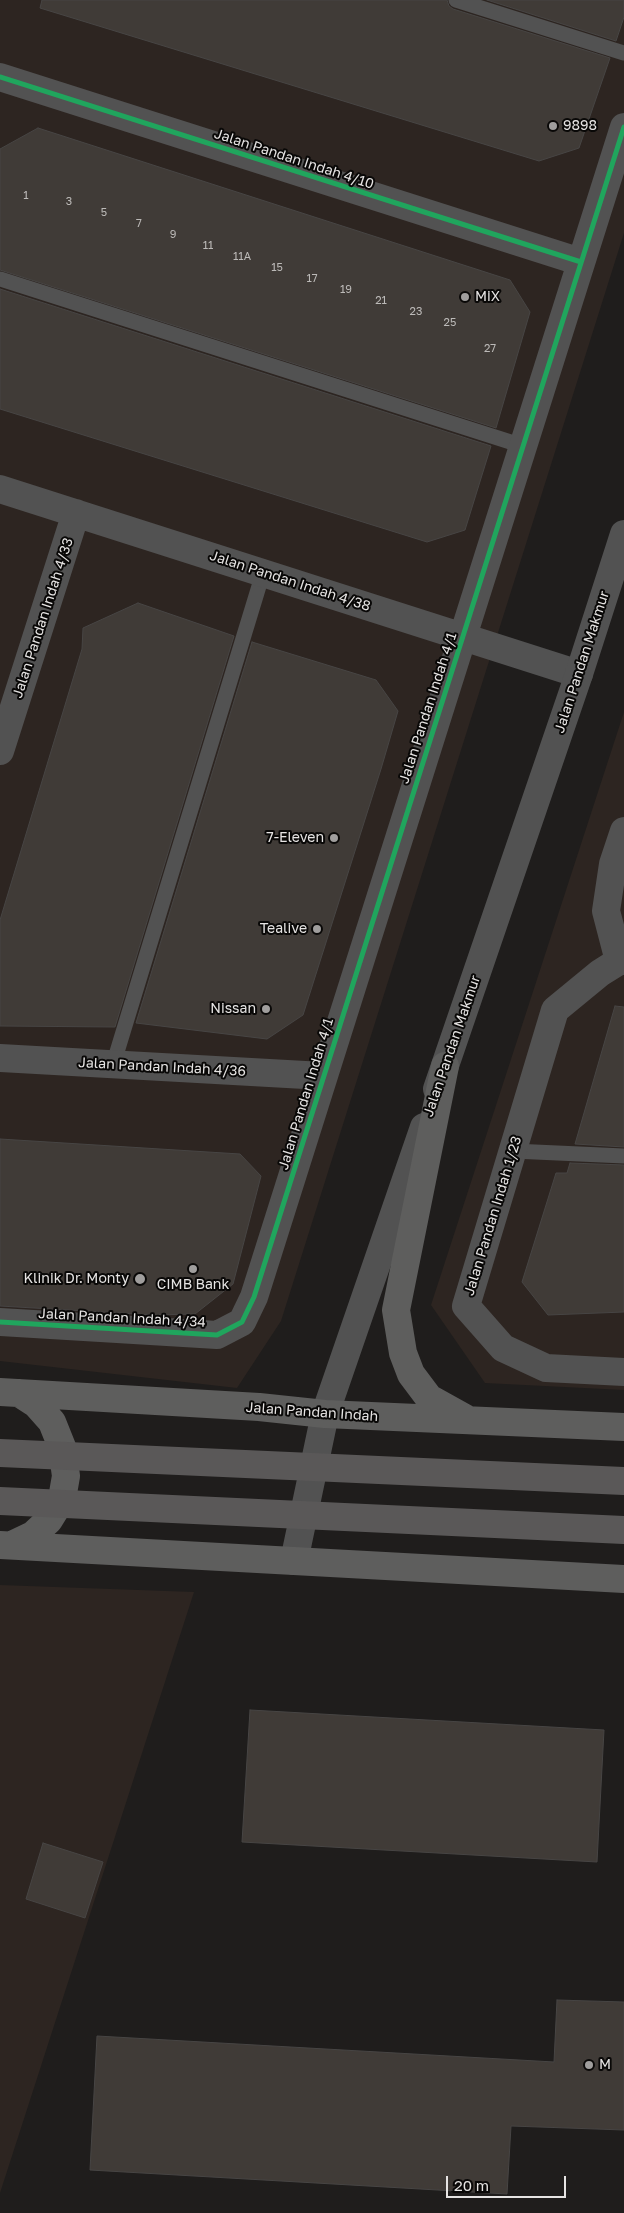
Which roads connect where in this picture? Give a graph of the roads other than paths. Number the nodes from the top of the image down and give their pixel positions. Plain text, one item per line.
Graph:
1 (456, 0) edge
2 (624, 54) edge
3 (0, 77) edge
4 (624, 126) edge
5 (582, 262) junction
6 (0, 279) edge
7 (523, 446) junction
8 (0, 489) edge
9 (76, 513) junction
10 (624, 534) edge
11 (263, 573) junction
12 (462, 637) junction
13 (579, 674) junction
14 (0, 751) edge
15 (624, 831) edge
16 (622, 961) edge
17 (0, 1058) edge
18 (113, 1064) junction
19 (445, 1066) junction
20 (323, 1076) junction
21 (513, 1151) junction
22 (624, 1156) edge
23 (254, 1297) joint
24 (0, 1322) edge
25 (624, 1372) edge
26 (10, 1392) edge
27 (325, 1414) junction
28 (471, 1421) junction
29 (624, 1427) edge
30 (0, 1453) edge
31 (624, 1481) edge
32 (0, 1501) edge
33 (624, 1530) edge
34 (6, 1545) edge
35 (294, 1561) junction
36 (624, 1579) edge

1 - 2 lane
3 - 5 street, Jalan Pandan Indah 4/10
4 - 5 street, Jalan Pandan Indah 4/1
5 - 7 street, Jalan Pandan Indah 4/1
6 - 7 lane
7 - 12 street, Jalan Pandan Indah 4/1
8 - 9 street, Jalan Pandan Indah 4/38
9 - 11 street, Jalan Pandan Indah 4/38
9 - 14 street, Jalan Pandan Indah 4/33
10 - 13 street, Jalan Pandan Makmur
11 - 12 street, Jalan Pandan Indah 4/38
11 - 18 lane
12 - 13 street, Jalan Pandan Indah 4/38
12 - 20 street, Jalan Pandan Indah 4/1
13 - 19 street, Jalan Pandan Makmur
15 - 16 street
16 - 21 street, Jalan Pandan Indah 1/23
17 - 18 street, Jalan Pandan Indah 4/36
18 - 20 street, Jalan Pandan Indah 4/36
19 - 27 street, Jalan Pandan Makmur
19 - 28 main road
20 - 23 street, Jalan Pandan Indah 4/1
21 - 22 lane
21 - 25 street, Jalan Pandan Indah 1/23
23 - 24 street, Jalan Pandan Indah 4/34
26 - 27 main road, Jalan Pandan Indah
26 - 34 main road
27 - 28 main road, Jalan Pandan Indah
27 - 35 street, Jalan Pandan Makmur
28 - 29 main road, Jalan Pandan Indah
30 - 31 highway, bridge
32 - 33 highway, bridge
34 - 35 main road
35 - 36 main road

